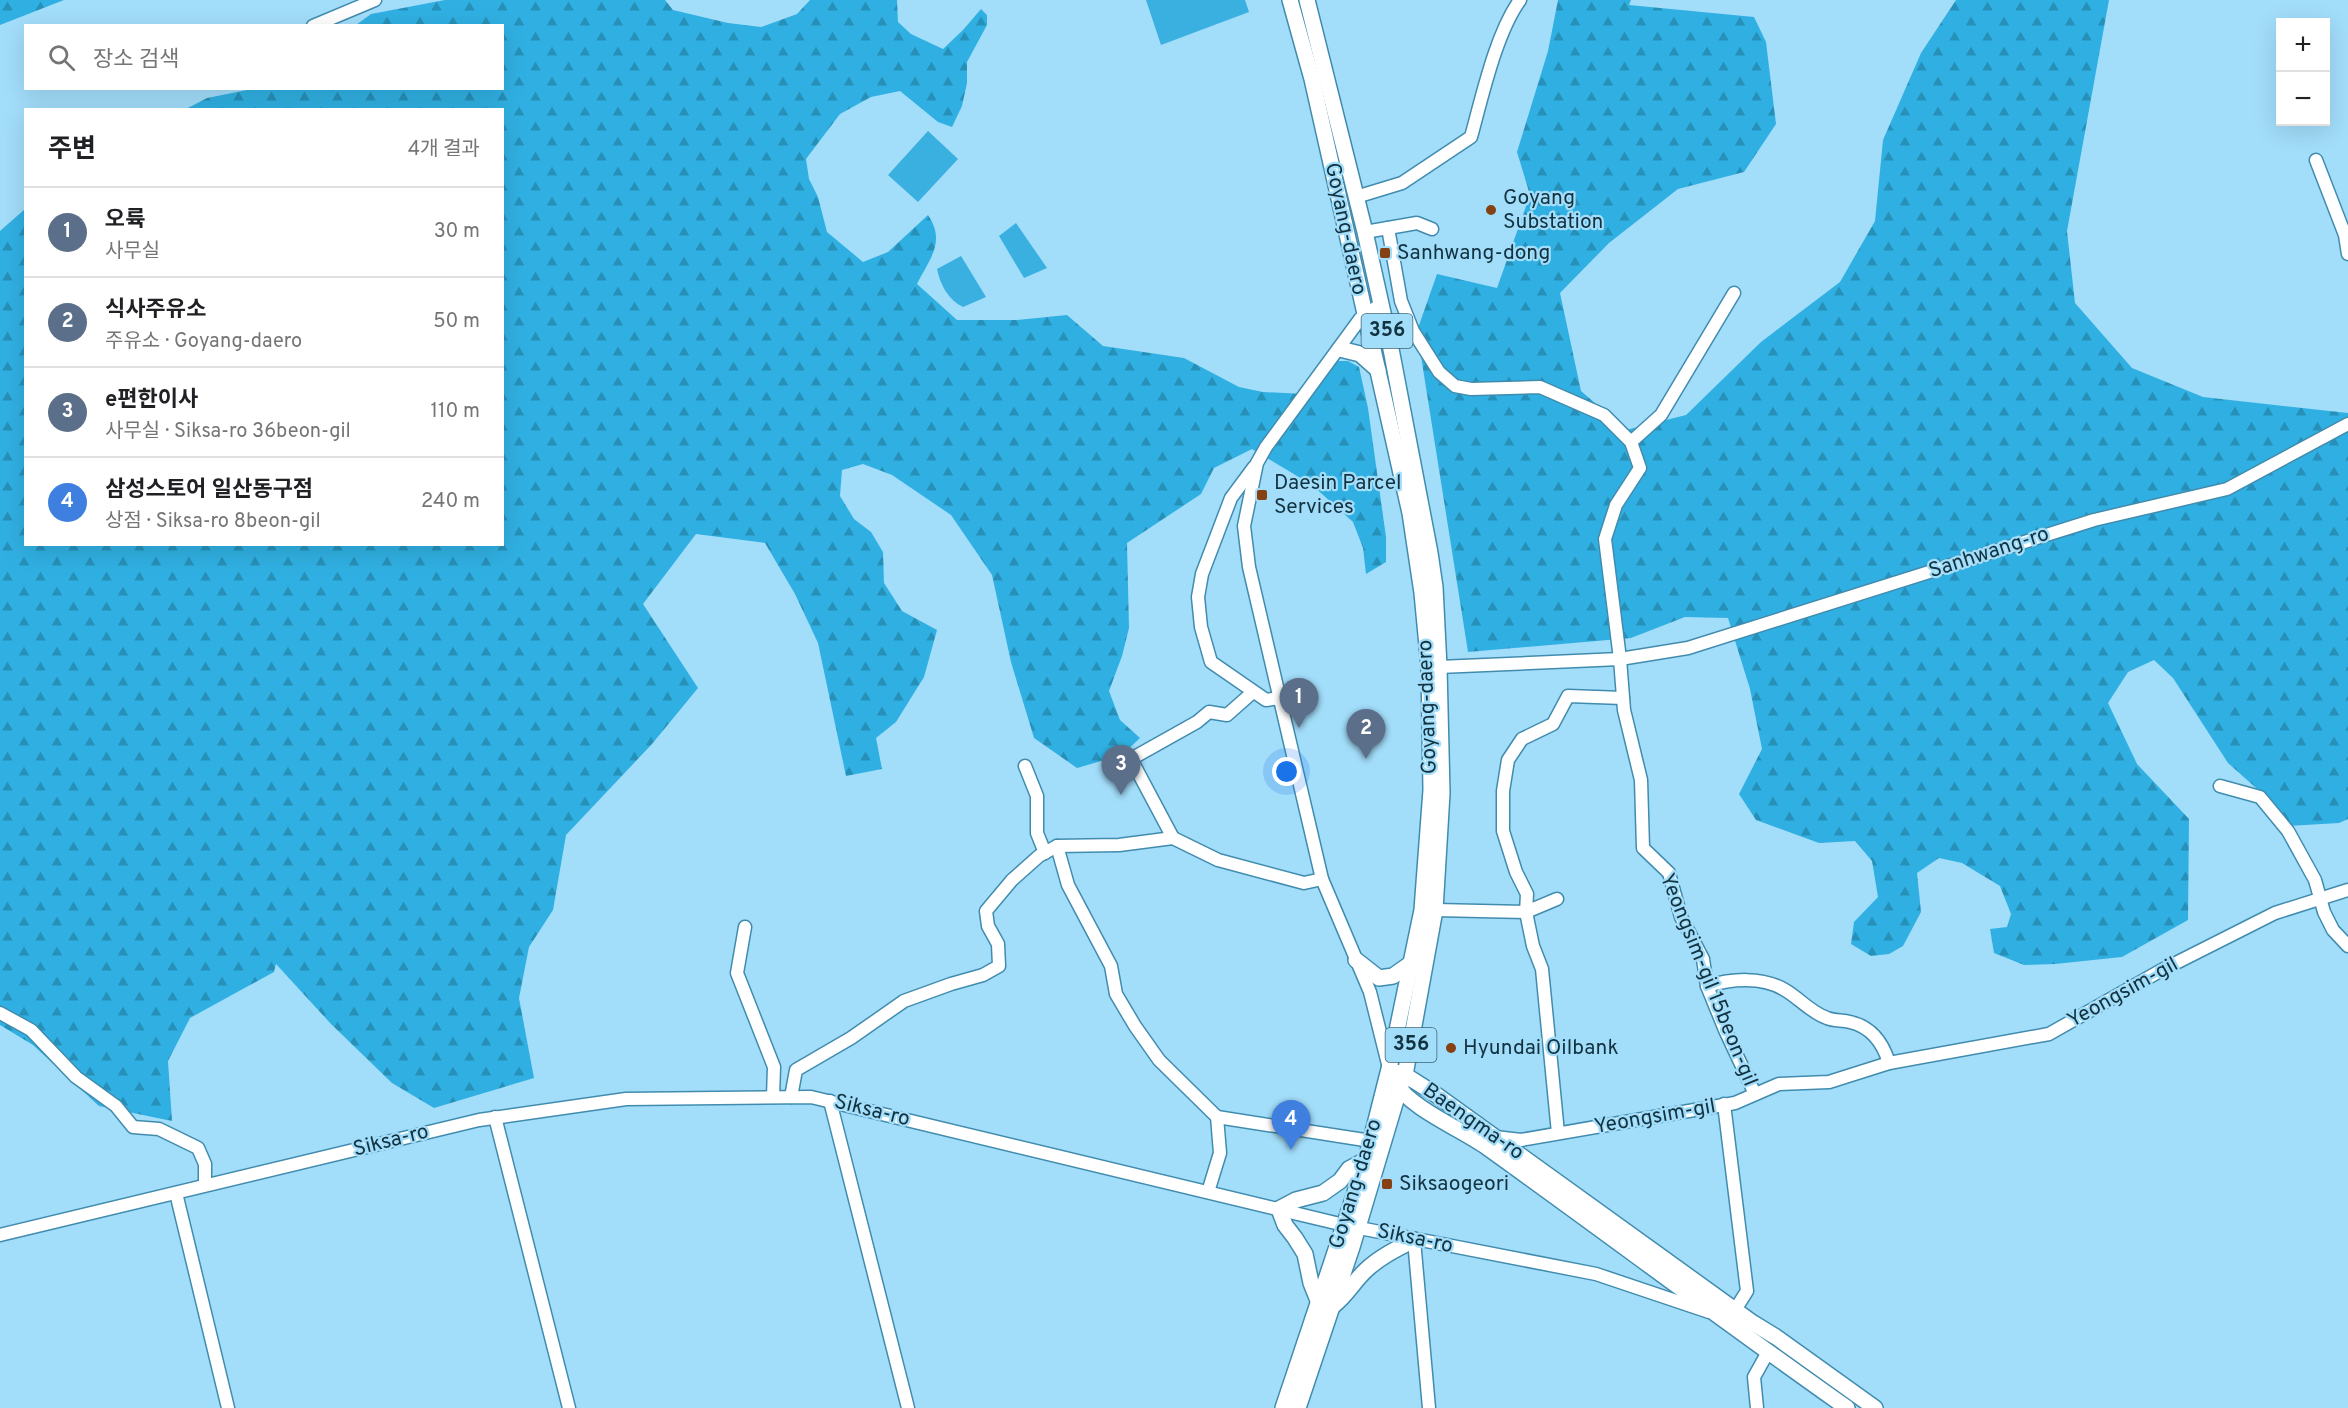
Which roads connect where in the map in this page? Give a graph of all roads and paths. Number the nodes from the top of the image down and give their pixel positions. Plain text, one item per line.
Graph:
1 (375, 0) edge
2 (1290, 0) edge
3 (1307, 0) edge
4 (1520, 0) edge
5 (318, 24) edge
6 (2316, 160) dead end
7 (1356, 197) junction
8 (1388, 228) junction
9 (1432, 229) dead end
10 (1365, 232) junction
11 (2348, 254) edge
12 (1734, 293) dead end
13 (1381, 304) junction
14 (1365, 316) junction
15 (1340, 349) junction
16 (1379, 371) junction
17 (2348, 424) edge
18 (1631, 442) junction
19 (1257, 463) junction
20 (1620, 659) junction
21 (1439, 667) junction
22 (1253, 692) junction
23 (1280, 698) junction
24 (1623, 698) junction
25 (1025, 766) dead end
26 (2220, 786) dead end
27 (1173, 838) junction
28 (1057, 846) junction
29 (1045, 853) junction
30 (1322, 879) junction
31 (2348, 890) edge
32 (1557, 899) dead end
33 (2321, 899) junction
34 (1435, 910) junction
35 (1526, 912) junction
36 (746, 927) dead end
37 (2348, 946) edge
38 (1356, 960) junction
39 (1410, 964) junction
40 (1707, 986) junction
41 (0, 1013) edge
42 (1889, 1064) junction
43 (1389, 1070) junction
44 (1406, 1075) junction
45 (1399, 1090) junction
46 (1755, 1094) junction
47 (773, 1097) junction
48 (791, 1097) junction
49 (830, 1101) junction
50 (1724, 1104) junction
51 (1217, 1117) junction
52 (495, 1118) junction
53 (1558, 1133) junction
54 (1494, 1137) junction
55 (1371, 1141) junction
56 (1366, 1160) junction
57 (205, 1185) junction
58 (1208, 1192) junction
59 (176, 1193) junction
60 (1279, 1209) junction
61 (1351, 1226) junction
62 (0, 1235) edge
63 (1414, 1240) junction
64 (1325, 1305) junction
65 (1735, 1310) junction
66 (1713, 1314) junction
67 (1768, 1352) junction
68 (228, 1408) edge
69 (569, 1408) edge
70 (908, 1408) edge
71 (1283, 1408) edge
72 (1298, 1408) edge
73 (1429, 1408) edge
74 (1757, 1408) edge
75 (1847, 1408) edge
76 (1875, 1408) edge

1 - 5 street
2 - 14 main road, Goyang-daero / 356
3 - 7 main road, Goyang-daero / 356
4 - 7 street, Goyang-daero
6 - 11 street
7 - 10 main road, Goyang-daero / 356
8 - 9 street, Goyang-daero
8 - 10 street, Goyang-daero
8 - 18 street, Goyang-daero
10 - 13 main road, Goyang-daero / 356
12 - 18 street
13 - 14 street
13 - 21 main road, Goyang-daero / 356
14 - 15 street
14 - 16 main road, Goyang-daero / 356
15 - 16 main road
15 - 19 street
16 - 39 main road, Goyang-daero / 356
17 - 20 street, Sanhwang-ro
18 - 20 street
19 - 22 street
19 - 23 street
20 - 21 street, Sanhwang-ro
20 - 24 street, Yeongsim-gil 15beon-gil
21 - 34 main road, Goyang-daero / 356
22 - 23 street
22 - 27 street
23 - 30 street
24 - 35 street
24 - 40 street, Yeongsim-gil 15beon-gil
25 - 29 street
26 - 33 street
27 - 28 street
27 - 30 street
28 - 29 street
28 - 51 street
29 - 48 street
30 - 38 street
31 - 33 street, Yeongsim-gil
32 - 35 street
33 - 37 street
33 - 42 street, Yeongsim-gil
34 - 35 street
34 - 44 main road, Goyang-daero / 356
35 - 53 street
36 - 47 street
38 - 39 main road
38 - 43 street
39 - 43 main road, Goyang-daero / 356
40 - 42 street
40 - 46 street, Yeongsim-gil 15beon-gil
41 - 57 street
42 - 46 street, Yeongsim-gil
43 - 44 main road, Baengma-ro
43 - 45 main road, Baengma-ro
43 - 55 main road, Goyang-daero / 356
44 - 45 main road, Goyang-daero / 356
44 - 54 main road, Baengma-ro
45 - 61 main road, Goyang-daero / 356
45 - 66 main road, Baengma-ro
46 - 50 street, Yeongsim-gil
47 - 48 street, Siksa-ro
47 - 52 street, Siksa-ro
48 - 49 street, Siksa-ro
49 - 58 street, Siksa-ro
49 - 70 street
50 - 53 street, Yeongsim-gil
50 - 65 street
51 - 55 street
51 - 58 street
52 - 57 street, Siksa-ro
52 - 69 street
53 - 54 street, Yeongsim-gil
54 - 65 main road, Baengma-ro
55 - 56 main road, Goyang-daero / 356
56 - 60 main road
56 - 61 main road, Goyang-daero / 356
57 - 59 street, Siksa-ro
58 - 60 street, Siksa-ro
59 - 62 street, Siksa-ro
59 - 68 street
60 - 61 street, Siksa-ro
60 - 64 main road
61 - 63 street, Siksa-ro
61 - 64 main road, Goyang-daero / 356
63 - 64 main road
63 - 66 street, Siksa-ro
63 - 73 street
64 - 71 main road, Goyang-daero / 356
64 - 72 main road, Goyang-daero / 356
65 - 66 street, Siksa-ro
65 - 76 main road, Baengma-ro
66 - 67 main road, Baengma-ro
67 - 74 street
67 - 75 main road, Baengma-ro

